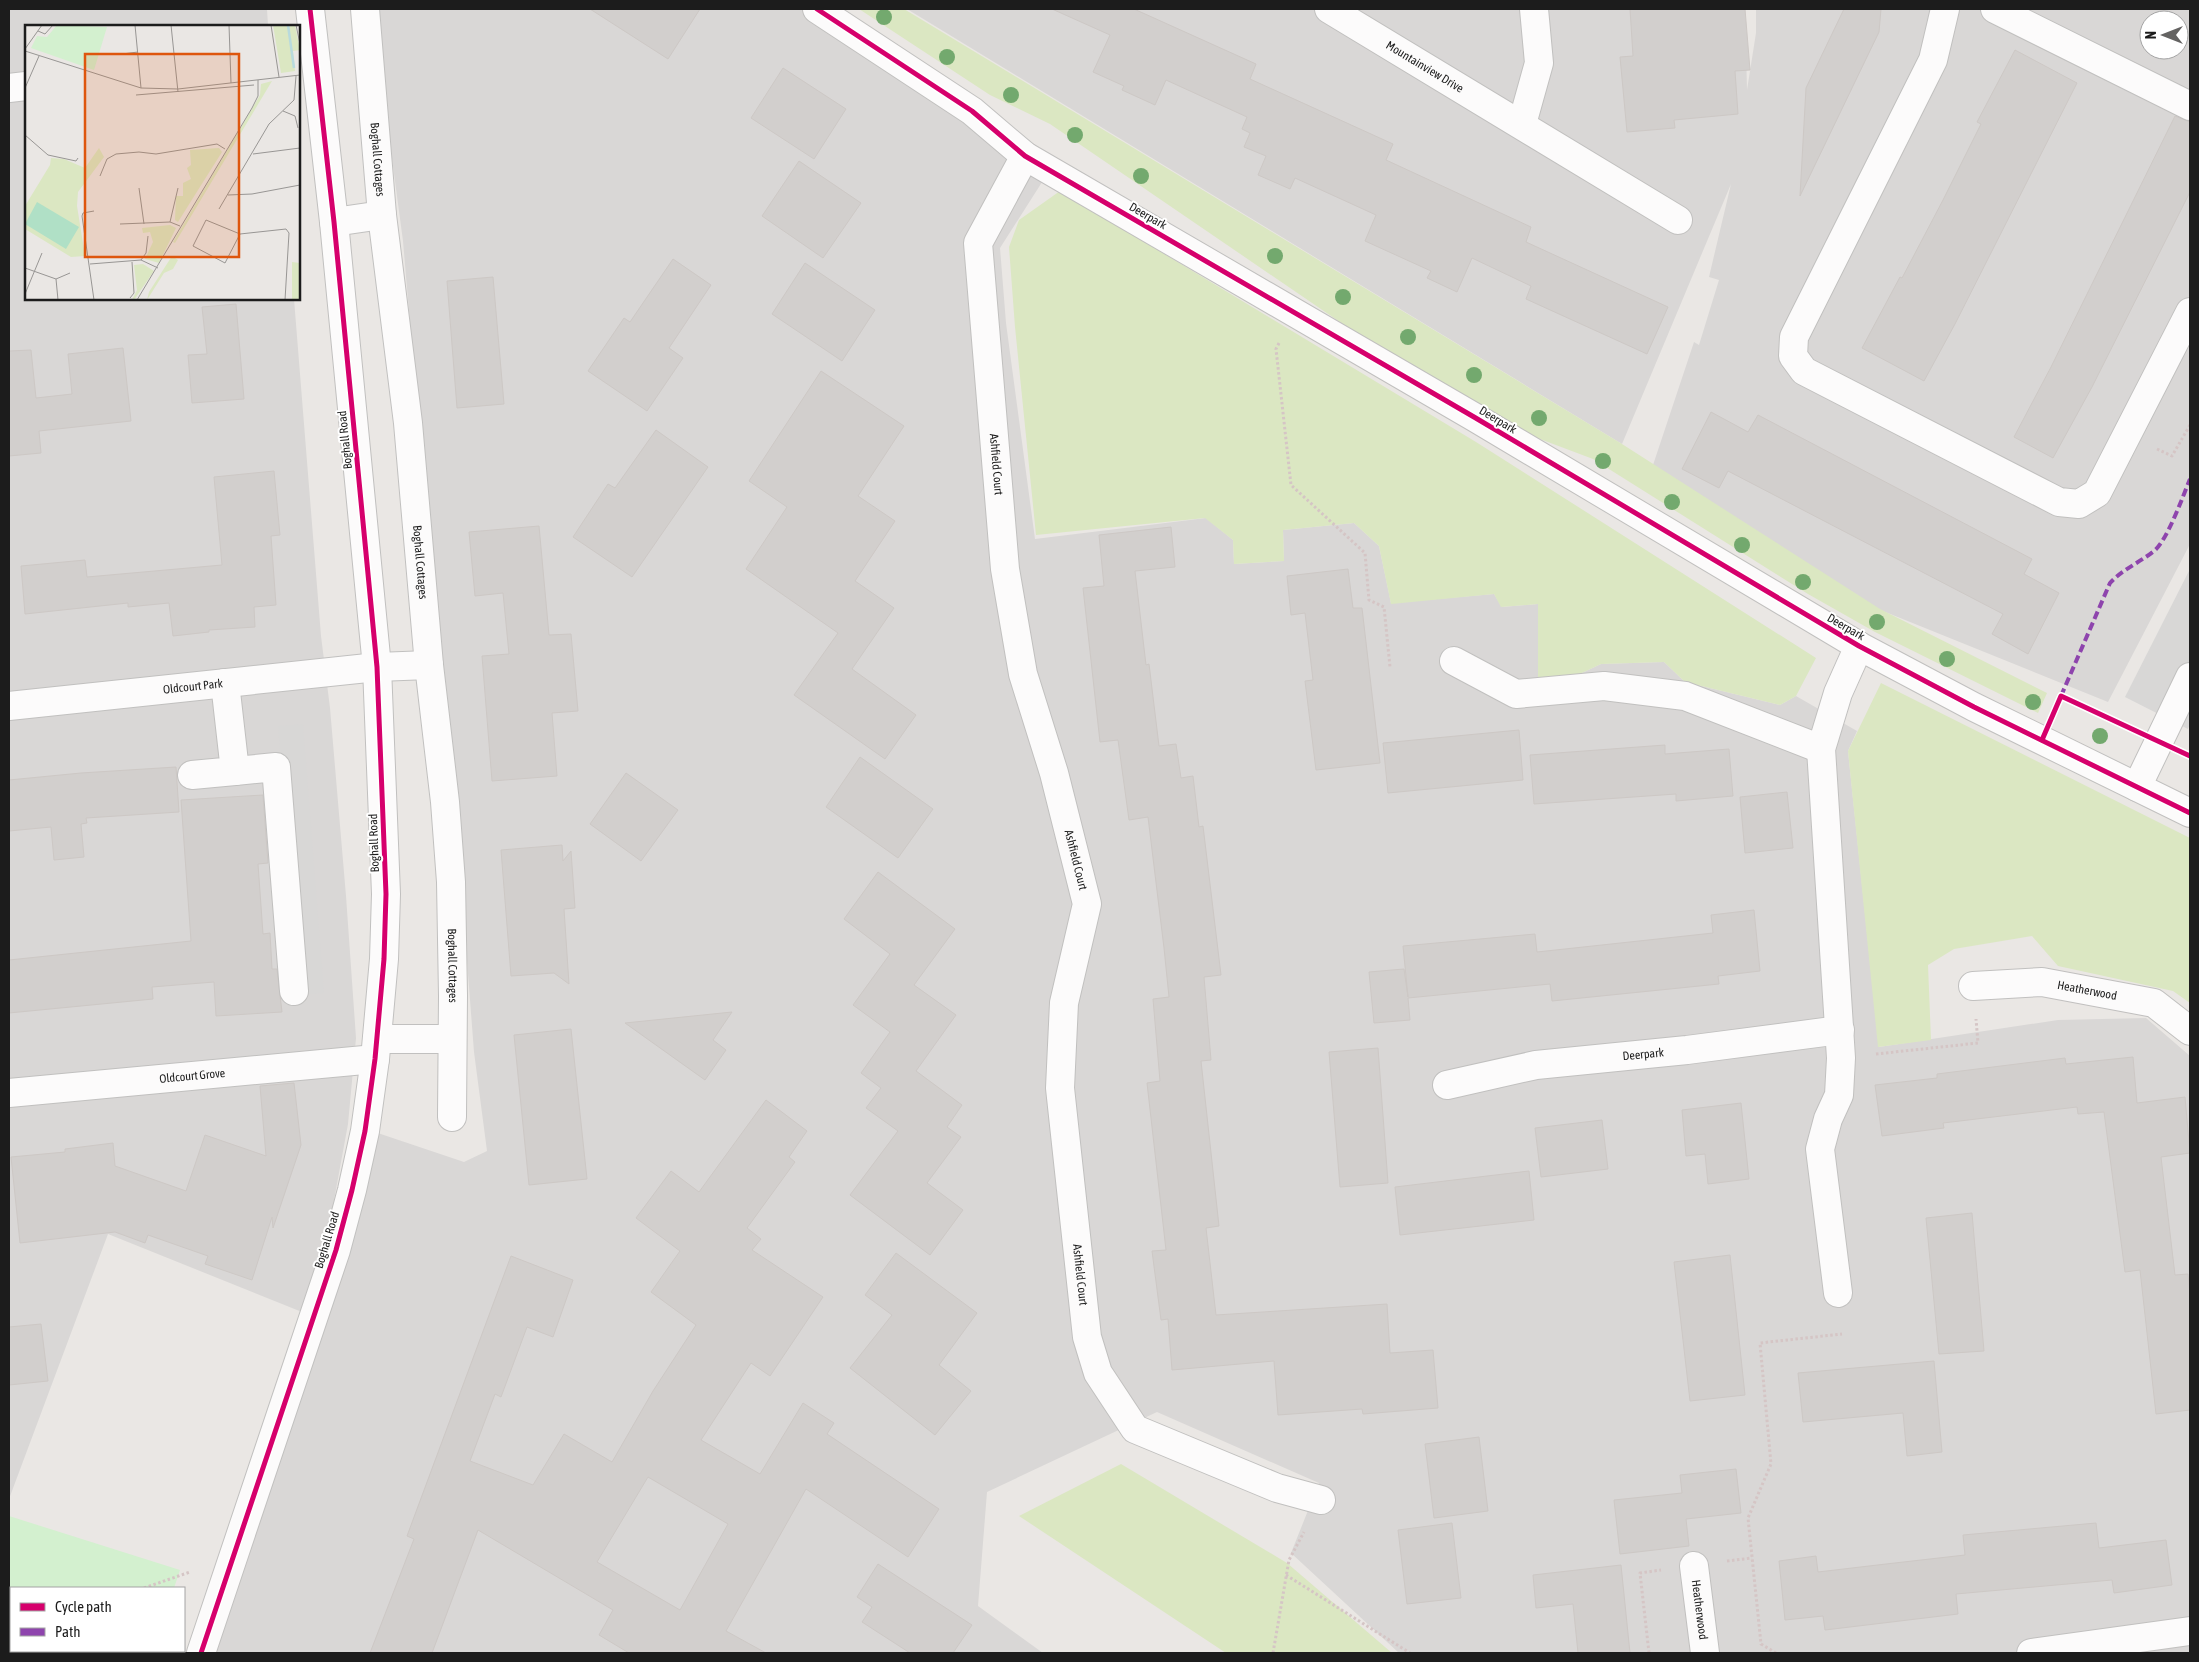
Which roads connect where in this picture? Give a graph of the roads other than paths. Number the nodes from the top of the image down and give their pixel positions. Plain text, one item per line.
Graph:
1 (310, 9) edge
2 (365, 9) edge
3 (817, 9) edge
4 (1329, 9) edge
5 (1534, 9) edge
6 (1945, 9) edge
7 (1996, 9) edge
8 (25, 86) edge
9 (9, 88) edge
10 (309, 92) edge
11 (2190, 106) edge
12 (1522, 124) junction
13 (1025, 156) junction
14 (382, 215) junction
15 (1678, 220) dead end
16 (334, 222) junction
17 (2190, 312) edge
18 (1859, 646) junction
19 (1454, 661) dead end
20 (430, 665) junction
21 (377, 667) junction
22 (2190, 677) edge
23 (225, 683) junction
24 (9, 706) edge
25 (1821, 749) junction
26 (235, 770) junction
27 (192, 775) dead end
28 (2137, 787) junction
29 (2190, 813) edge
30 (1973, 986) road end
31 (294, 991) dead end
32 (1840, 1030) junction
33 (2190, 1031) edge
34 (452, 1039) junction
35 (376, 1049) junction
36 (1447, 1085) dead end
37 (9, 1093) edge
38 (452, 1117) dead end
39 (1838, 1293) dead end
40 (1321, 1500) road end
41 (1694, 1566) dead end
42 (2190, 1631) edge
43 (201, 1653) edge
44 (1706, 1653) edge
45 (2031, 1653) edge

1 - 10 street, Boghall Road
2 - 14 street, Boghall Cottages
3 - 13 street, Deerpark
4 - 12 street, Mountainview Drive
5 - 12 street
6 - 17 street
7 - 11 street
8 - 9 street
10 - 16 street, Boghall Road
12 - 15 street, Mountainview Drive
13 - 18 street, Deerpark
13 - 40 street, Ashfield Court
14 - 16 street
14 - 20 street, Boghall Cottages
16 - 21 street, Boghall Road
18 - 25 street, Deerpark
18 - 28 street, Deerpark
19 - 25 street
20 - 21 street, Oldcourt Park
20 - 34 street, Boghall Cottages
21 - 23 street, Oldcourt Park
21 - 35 street, Boghall Road
22 - 28 street
23 - 24 street, Oldcourt Park
23 - 26 street
25 - 32 street, Deerpark
26 - 27 street
26 - 31 street
28 - 29 street, Deerpark
30 - 33 street, Heatherwood
32 - 36 street, Deerpark
32 - 39 street, Deerpark
34 - 35 street, Oldcourt Grove
34 - 38 street, Boghall Cottages
35 - 37 street, Oldcourt Grove
35 - 43 street, Boghall Road
41 - 44 street, Heatherwood
42 - 45 street

